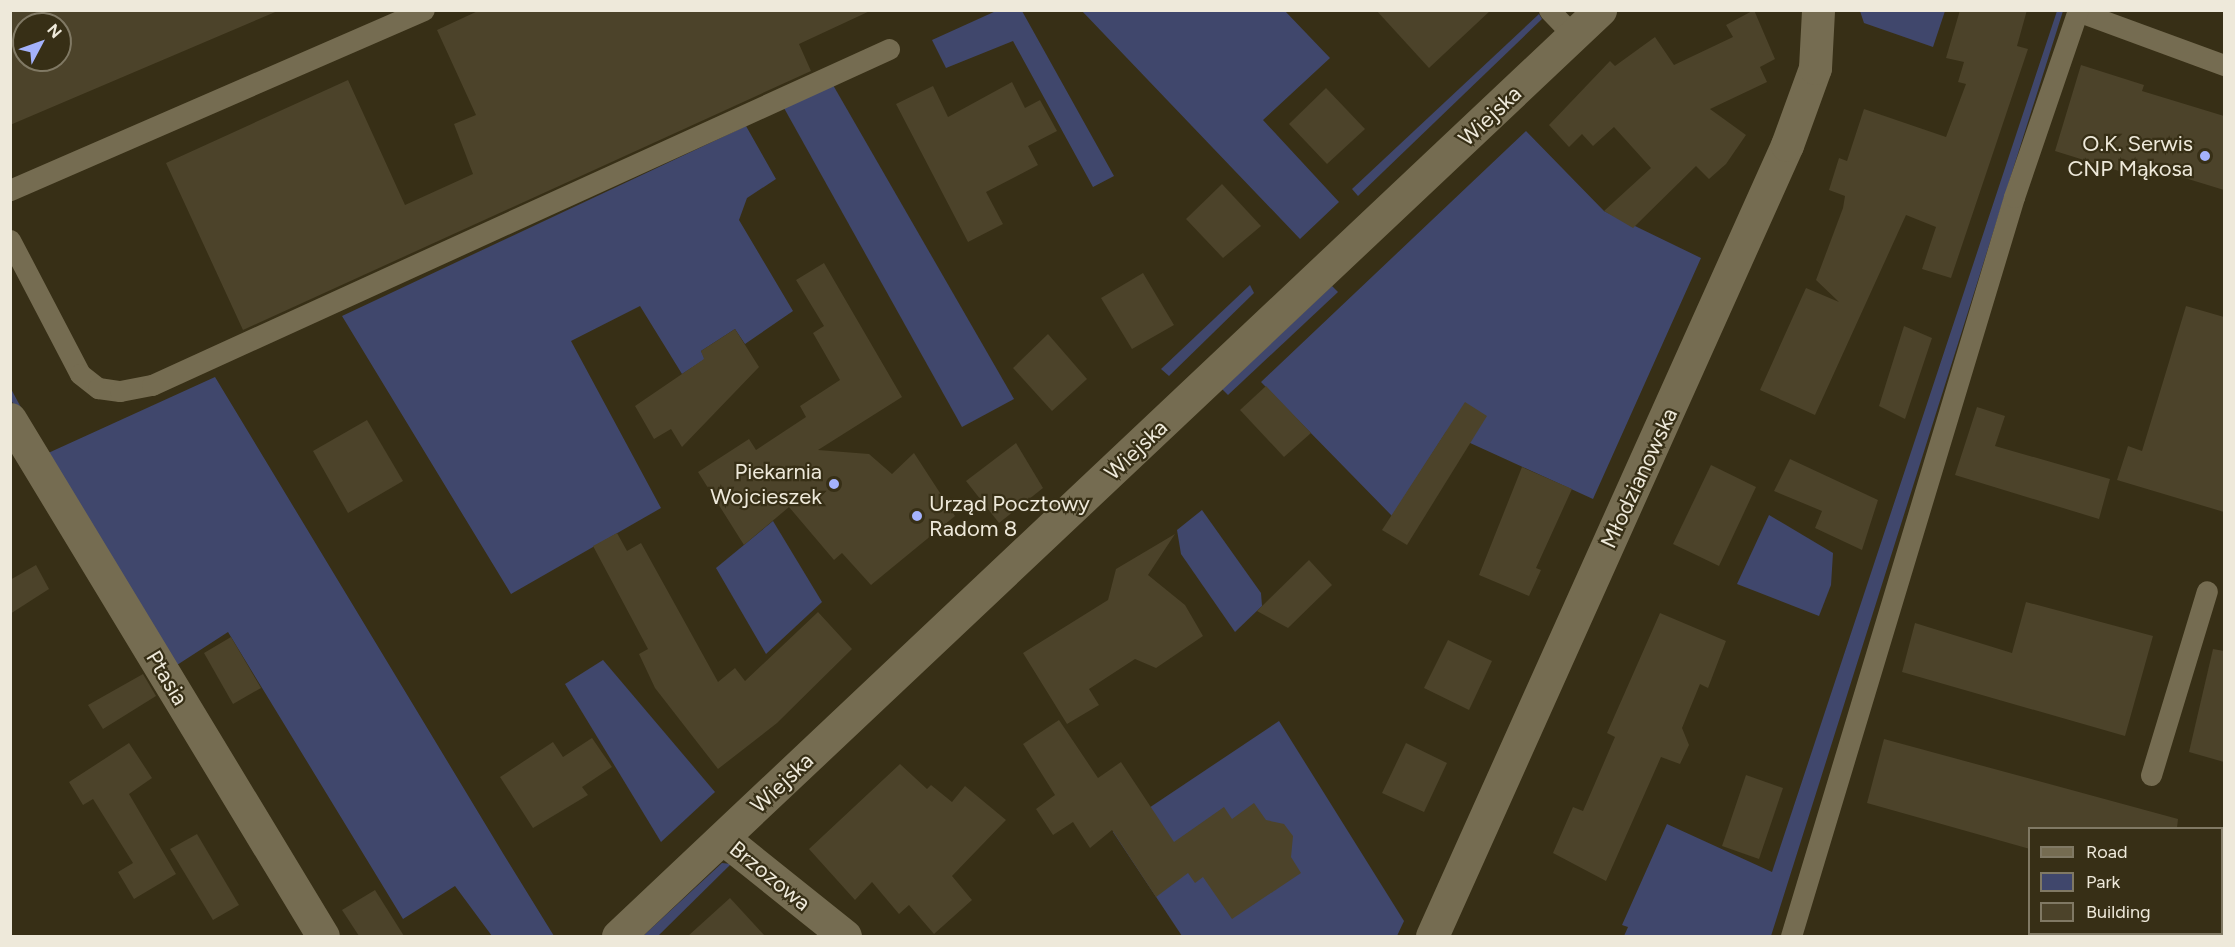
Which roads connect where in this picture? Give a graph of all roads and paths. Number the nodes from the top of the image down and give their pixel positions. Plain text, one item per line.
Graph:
1 (424, 10) edge
2 (1549, 10) edge
3 (1600, 10) edge
4 (1818, 10) edge
5 (2077, 11) edge
6 (1574, 36) junction
7 (889, 49) dead end
8 (2224, 65) edge
9 (10, 190) edge
10 (10, 240) edge
11 (10, 419) edge
12 (2207, 591) dead end
13 (2151, 775) dead end
14 (724, 838) junction
15 (323, 936) edge
16 (618, 936) edge
17 (845, 936) edge
18 (1432, 936) edge
19 (1791, 936) edge

1 - 9 lane
2 - 6 lane
3 - 6 street, Wiejska
4 - 18 street, Młodzianowska
5 - 8 lane
5 - 19 lane
6 - 14 street, Wiejska
7 - 10 lane
11 - 15 street, Ptasia
12 - 13 lane
14 - 16 street, Wiejska
14 - 17 street, Brzozowa

